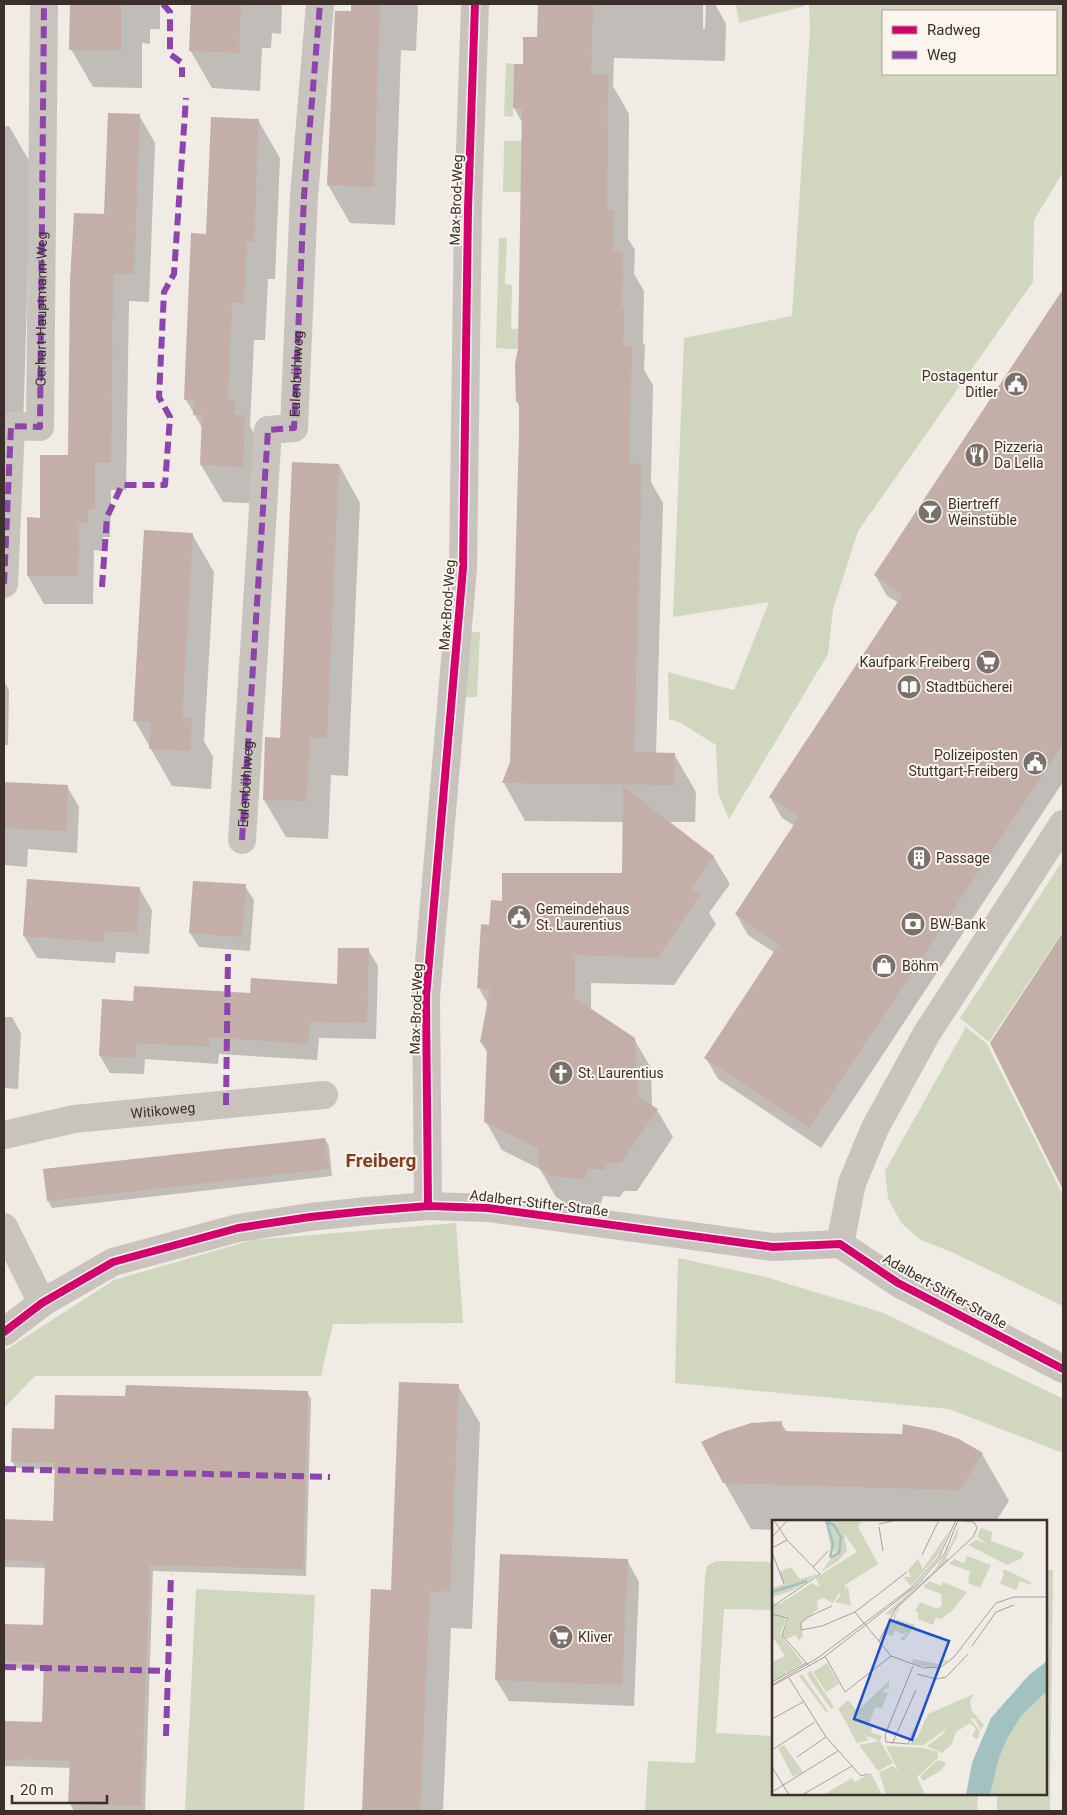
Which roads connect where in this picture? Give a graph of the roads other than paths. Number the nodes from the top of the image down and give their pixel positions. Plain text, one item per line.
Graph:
1 (44, 4) edge
2 (320, 4) edge
3 (475, 4) edge
4 (4, 584) edge
5 (1063, 824) edge
6 (242, 840) dead end
7 (324, 1095) dead end
8 (4, 1135) edge
9 (428, 1206) junction
10 (4, 1227) edge
11 (840, 1244) junction
12 (42, 1303) junction
13 (4, 1332) edge
14 (1063, 1369) edge

1 - 4 street, Gerhart-Hauptmann-Weg
2 - 6 street, Eulenbühlweg
3 - 9 street, Max-Brod-Weg
5 - 11 street
7 - 8 street, Witikoweg
9 - 11 street, Adalbert-Stifter-Straße
9 - 12 street, Adalbert-Stifter-Straße
10 - 12 street
11 - 14 street, Adalbert-Stifter-Straße
12 - 13 street, Adalbert-Stifter-Straße

